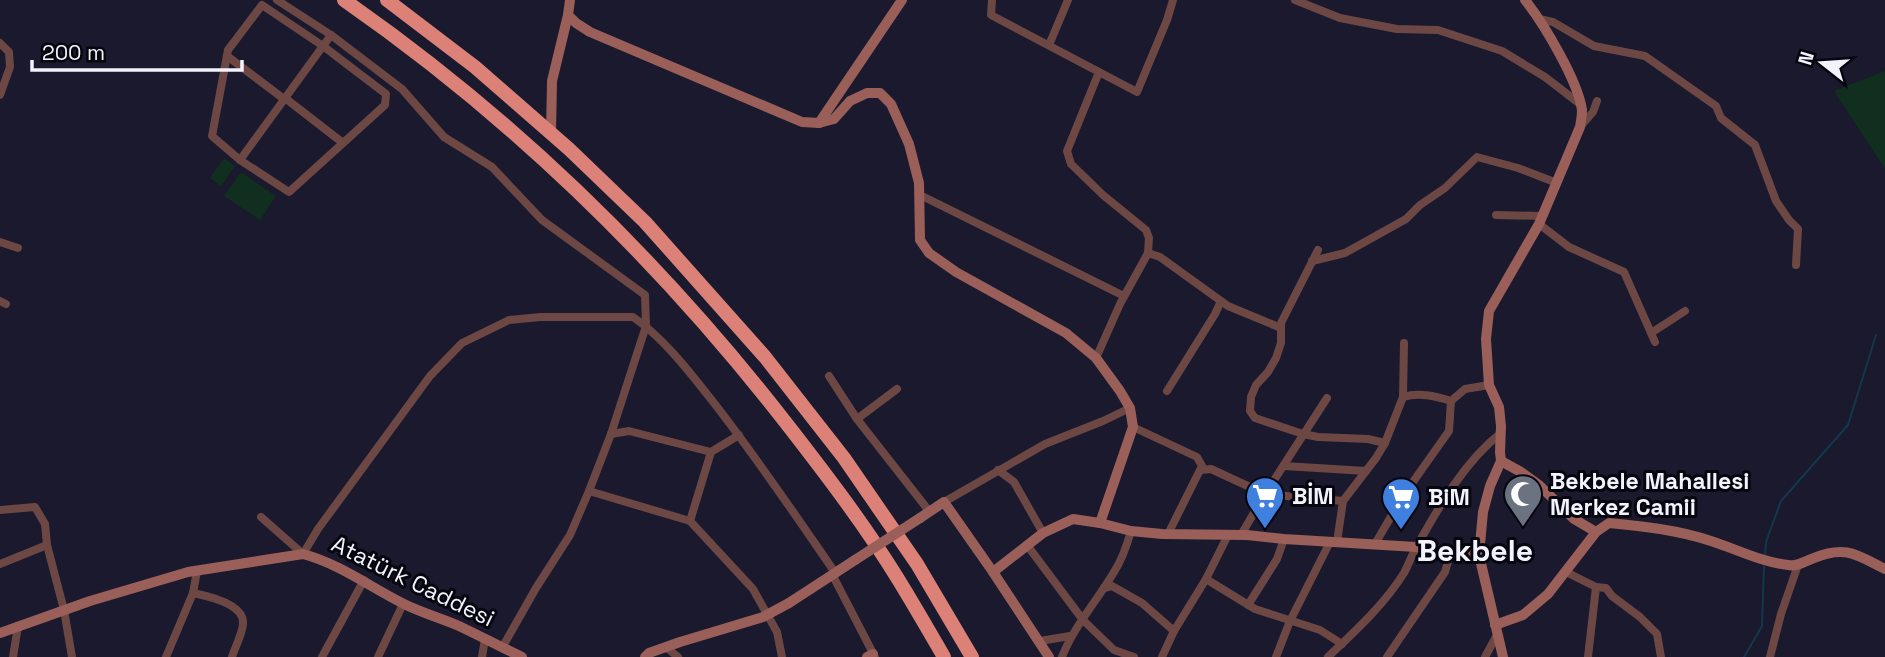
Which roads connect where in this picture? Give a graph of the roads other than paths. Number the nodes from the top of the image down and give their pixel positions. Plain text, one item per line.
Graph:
1 (277, 0) edge
2 (344, 0) edge
3 (387, 0) edge
4 (570, 0) edge
5 (902, 0) edge
6 (992, 0) edge
7 (1068, 0) edge
8 (1173, 0) edge
9 (1295, 0) edge
10 (1525, 0) edge
11 (568, 15) junction
12 (1539, 19) junction
13 (331, 36) junction
14 (0, 43) edge
15 (1049, 45) junction
16 (323, 46) junction
17 (227, 56) junction
18 (1099, 72) junction
19 (0, 95) edge
20 (285, 99) junction
21 (1597, 101) dead end
22 (1580, 104) junction
23 (819, 123) junction
24 (1580, 127) junction
25 (551, 133) junction
26 (343, 143) junction
27 (240, 160) junction
28 (1557, 183) junction
29 (920, 195) junction
30 (1496, 215) dead end
31 (1541, 220) junction
32 (0, 242) edge
33 (19, 248) dead end
34 (1318, 250) dead end
35 (1148, 253) junction
36 (1312, 261) junction
37 (1796, 265) dead end
38 (1124, 296) junction
39 (1221, 301) junction
40 (1685, 311) dead end
41 (646, 326) junction
42 (1281, 328) junction
43 (1651, 332) junction
44 (1655, 342) dead end
45 (1404, 343) dead end
46 (1096, 358) junction
47 (829, 376) dead end
48 (1489, 385) junction
49 (897, 389) dead end
50 (1167, 391) dead end
51 (1403, 397) junction
52 (1327, 398) dead end
53 (1451, 401) junction
54 (1130, 408) junction
55 (857, 419) junction
56 (1133, 427) junction
57 (1501, 433) junction
58 (611, 434) junction
59 (1303, 434) junction
60 (739, 435) junction
61 (1385, 443) junction
62 (711, 452) junction
63 (1501, 461) junction
64 (1284, 466) junction
65 (998, 470) junction
66 (1201, 470) junction
67 (1366, 471) junction
68 (589, 491) junction
69 (1265, 494) junction
70 (1343, 501) junction
71 (944, 502) junction
72 (0, 510) edge
73 (924, 514) junction
74 (261, 517) dead end
75 (690, 520) junction
76 (1100, 523) junction
77 (1131, 531) junction
78 (1595, 532) junction
79 (1044, 533) junction
80 (1168, 534) junction
81 (1228, 535) junction
82 (1241, 535) junction
83 (1284, 539) junction
84 (1334, 542) junction
85 (1375, 544) junction
86 (47, 545) junction
87 (1027, 545) junction
88 (1416, 547) junction
89 (1451, 551) junction
90 (303, 554) junction
91 (1479, 555) junction
92 (0, 564) edge
93 (1794, 565) junction
94 (1885, 569) edge
95 (197, 571) junction
96 (993, 572) junction
97 (1566, 572) junction
98 (835, 575) junction
99 (1206, 579) junction
100 (364, 580) junction
101 (1596, 587) junction
102 (1104, 588) junction
103 (193, 593) junction
104 (403, 604) junction
105 (1248, 605) junction
106 (64, 610) junction
107 (768, 614) junction
108 (1083, 620) junction
109 (1290, 621) junction
110 (18, 626) junction
111 (1496, 630) junction
112 (1174, 631) junction
113 (0, 633) edge
114 (1070, 636) junction
115 (485, 639) junction
116 (1040, 642) junction
117 (1342, 643) junction
118 (666, 647) junction
119 (502, 648) junction
120 (872, 656) edge
121 (13, 657) edge
122 (72, 657) edge
123 (166, 657) edge
124 (232, 657) edge
125 (322, 657) edge
126 (378, 657) edge
127 (482, 657) edge
128 (522, 657) edge
129 (645, 657) edge
130 (678, 657) edge
131 (782, 657) edge
132 (944, 657) edge
133 (972, 657) edge
134 (1049, 657) edge
135 (1062, 657) edge
136 (1134, 657) edge
137 (1162, 657) edge
138 (1276, 657) edge
139 (1328, 657) edge
140 (1387, 657) edge
141 (1485, 657) edge
142 (1503, 657) edge
143 (1588, 657) edge
144 (1661, 657) edge
145 (1770, 657) edge

1 - 13 street
2 - 132 highway
3 - 25 highway
4 - 11 street
5 - 23 street
6 - 15 street
7 - 15 street
8 - 18 street
9 - 22 street
10 - 12 street
11 - 23 street
11 - 25 street
12 - 22 street
12 - 37 street
13 - 16 street
13 - 41 street
14 - 19 street
15 - 18 street
16 - 17 street
16 - 20 street
16 - 26 street
17 - 20 street
17 - 27 street
18 - 35 street
20 - 26 street
20 - 27 street
21 - 24 street
22 - 24 street
23 - 29 street
24 - 28 street
25 - 133 highway
26 - 27 street
28 - 31 street
28 - 36 street
29 - 38 street
29 - 46 street
30 - 31 street
31 - 43 street
31 - 48 street
32 - 33 street
34 - 36 street
35 - 38 street
35 - 39 street
36 - 42 street
38 - 46 street
39 - 42 street
39 - 50 street
40 - 43 street
41 - 58 street
41 - 60 street
41 - 90 street
42 - 59 street
43 - 44 street
45 - 51 street
46 - 54 street
47 - 55 street
48 - 53 street
48 - 57 street
49 - 55 street
51 - 53 street
51 - 61 street
52 - 59 street
53 - 85 street
54 - 56 street
54 - 65 street
55 - 73 street
56 - 66 street
56 - 76 street
57 - 63 street
57 - 88 street
58 - 62 street
58 - 68 street
59 - 61 street
59 - 64 street
60 - 62 street
60 - 98 street
61 - 67 street
62 - 75 street
63 - 78 street
63 - 91 street
64 - 67 street
64 - 69 street
65 - 71 street
65 - 79 street
66 - 69 street
66 - 80 street
67 - 70 street
68 - 75 street
68 - 119 street
69 - 70 street
69 - 82 street
70 - 84 street
71 - 73 street
71 - 96 street
72 - 86 street
73 - 98 street, bridge
74 - 90 street
75 - 107 street
76 - 77 street
76 - 79 street
77 - 80 street
77 - 102 street
78 - 93 street
78 - 97 street
79 - 87 street
80 - 81 street
81 - 82 street
81 - 99 street
82 - 83 street
83 - 84 street
83 - 105 street
84 - 85 street
84 - 109 street
85 - 88 street
86 - 92 street
86 - 106 street
87 - 96 street
87 - 108 street
88 - 89 street
88 - 117 street
89 - 91 street
89 - 140 street
90 - 95 street, Atatürk Caddesi
90 - 100 street, Atatürk Caddesi
91 - 111 street
93 - 94 street
93 - 145 street
95 - 103 street
95 - 106 street, Atatürk Caddesi
96 - 116 street
97 - 101 street
97 - 111 street
98 - 107 street
98 - 120 street
99 - 105 street
99 - 112 street
100 - 104 street, Atatürk Caddesi
100 - 125 street
101 - 143 street
101 - 144 street
102 - 108 street
102 - 112 street
103 - 123 street
103 - 124 street
104 - 115 street, Atatürk Caddesi
104 - 126 street
105 - 109 street
106 - 110 street, Atatürk Caddesi
106 - 122 street
107 - 118 street
107 - 131 street
108 - 114 street
108 - 136 street
109 - 117 street
109 - 138 street
110 - 113 street, Atatürk Caddesi
110 - 121 street
111 - 141 street
111 - 142 street
112 - 137 street
114 - 116 street
114 - 135 street
115 - 119 street, Atatürk Caddesi
115 - 127 street
116 - 134 street
117 - 139 street
118 - 129 street
118 - 130 street
119 - 128 street, Atatürk Caddesi

